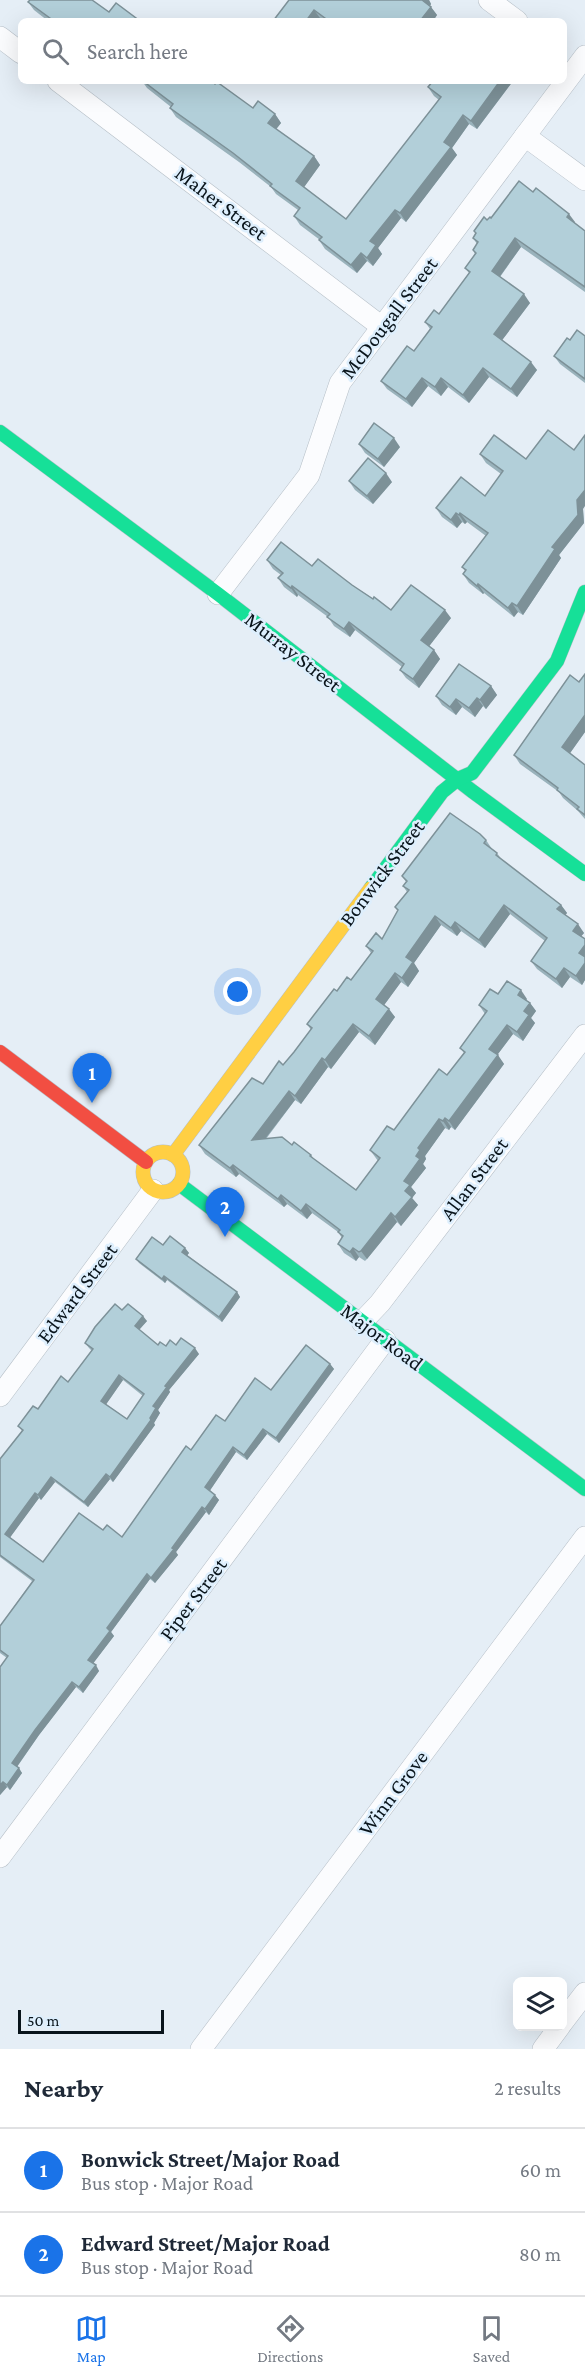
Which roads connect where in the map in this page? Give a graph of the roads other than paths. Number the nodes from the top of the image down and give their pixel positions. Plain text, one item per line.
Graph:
1 (489, 0) edge
2 (513, 18) edge
3 (0, 37) edge
4 (18, 51) edge
5 (62, 84) edge
6 (559, 84) edge
7 (525, 136) junction
8 (585, 180) edge
9 (382, 327) junction
10 (0, 432) edge
11 (585, 592) edge
12 (218, 594) junction
13 (458, 780) junction
14 (585, 874) edge
15 (585, 1035) edge
16 (0, 1052) edge
17 (173, 1155) junction
18 (146, 1162) junction
19 (179, 1184) junction
20 (153, 1190) junction
21 (362, 1322) junction
22 (385, 1340) junction
23 (0, 1396) edge
24 (585, 1489) edge
25 (585, 1536) edge
26 (0, 1857) edge
27 (585, 1993) edge
28 (567, 2017) edge
29 (556, 2031) edge
30 (201, 2049) edge
31 (543, 2049) edge

1 - 2 street
3 - 4 street
5 - 9 street, Maher Street
6 - 7 street, McDougall Street
7 - 8 street
7 - 9 street, McDougall Street
9 - 12 street, McDougall Street
10 - 12 street, Murray Street
11 - 13 street, Bonwick Street
12 - 13 street, Murray Street
13 - 14 street, Murray Street
13 - 17 street, Bonwick Street
15 - 21 street, Allan Street
16 - 18 street
17 - 18 street
17 - 19 street
18 - 20 street
19 - 20 street
19 - 21 street, Major Road
20 - 23 street, Edward Street
21 - 22 street, Major Road
22 - 24 street, Major Road
22 - 26 street, Piper Street
25 - 30 street, Winn Grove
27 - 28 street
29 - 31 street

